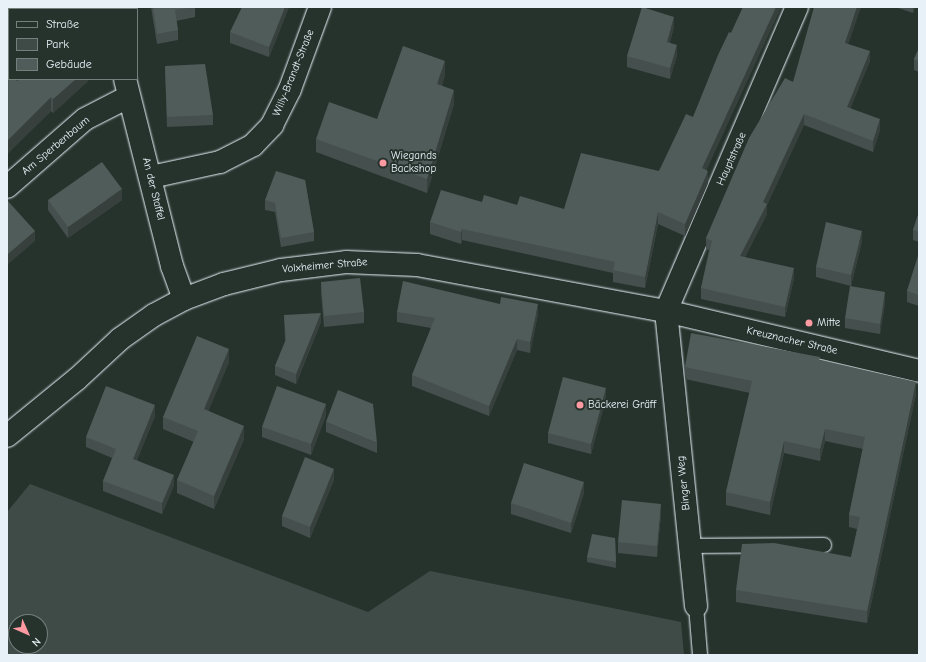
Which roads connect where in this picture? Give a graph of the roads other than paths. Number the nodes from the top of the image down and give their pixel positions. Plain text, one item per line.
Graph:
1 (320, 7) edge
2 (797, 7) edge
3 (127, 88) edge
4 (151, 177) junction
5 (7, 187) edge
6 (184, 299) junction
7 (666, 311) junction
8 (919, 371) edge
9 (7, 436) edge
10 (824, 545) dead end
11 (690, 546) junction
12 (696, 606) joint
13 (700, 655) edge

1 - 4 street, Willy-Brandt-Straße
2 - 7 street, Hauptstraße
3 - 4 street, An der Staffel
3 - 5 street, Am Sperbenbaum
4 - 6 street, An der Staffel
6 - 7 street, Volxheimer Straße
6 - 9 street, Volxheimer Straße
7 - 8 street, Kreuznacher Straße
7 - 11 street, Binger Weg
10 - 11 lane
11 - 12 street, Binger Weg
12 - 13 lane, Binger Weg

